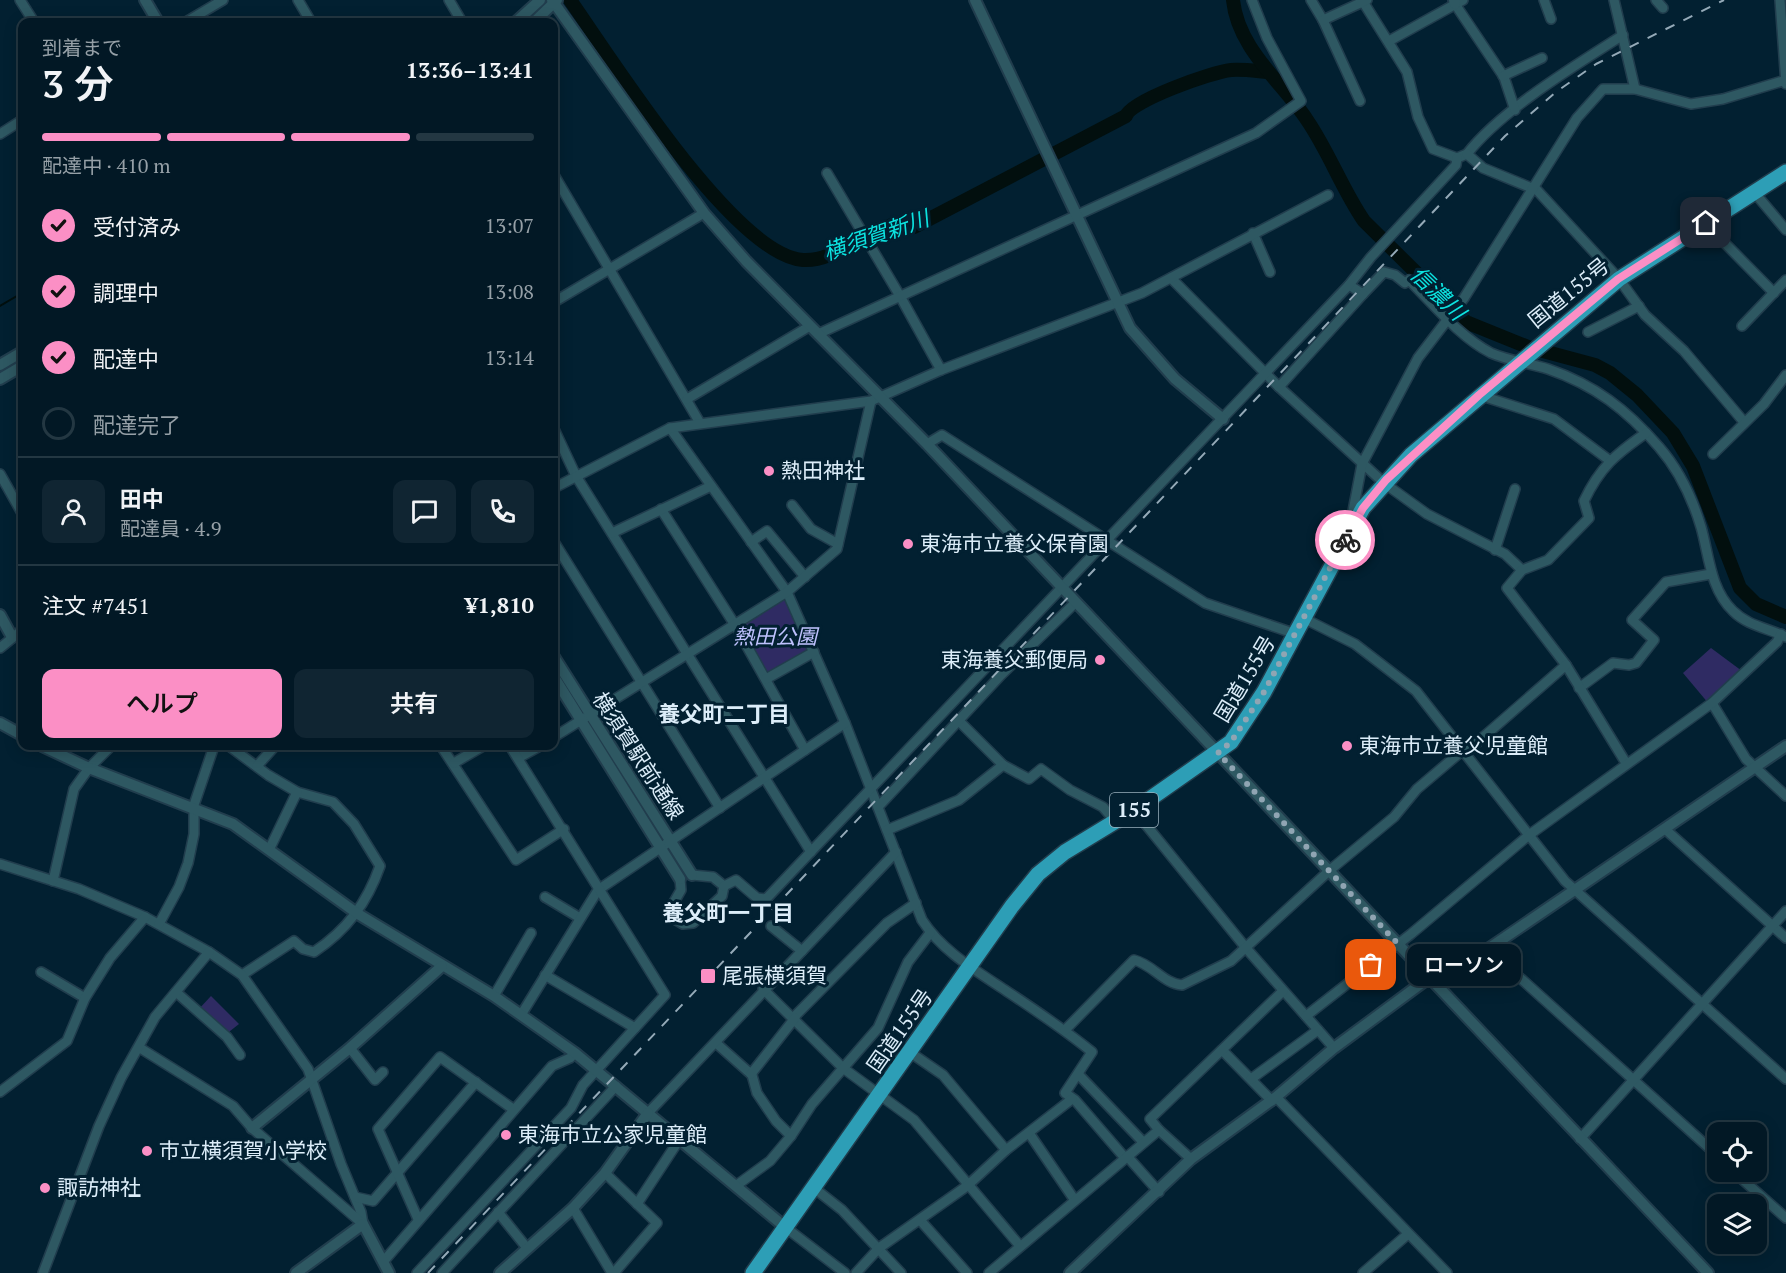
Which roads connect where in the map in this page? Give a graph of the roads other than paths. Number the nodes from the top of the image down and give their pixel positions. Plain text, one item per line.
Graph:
1 (20, 0) edge
2 (145, 0) edge
3 (224, 0) edge
4 (298, 0) edge
5 (449, 0) edge
6 (540, 0) edge
7 (975, 0) edge
8 (1252, 0) edge
9 (1311, 0) edge
10 (1544, 0) edge
11 (1614, 0) edge
12 (1656, 0) edge
13 (1780, 0) edge
14 (555, 1) edge
15 (1364, 1) edge
16 (1457, 2) edge
17 (1663, 9) dead end
18 (31, 18) edge
19 (156, 18) edge
20 (193, 18) edge
21 (309, 18) edge
22 (460, 18) edge
23 (520, 18) edge
24 (538, 18) edge
25 (1551, 19) dead end
26 (1323, 20) junction
27 (1623, 35) junction
28 (1389, 41) junction
29 (1542, 58) dead end
30 (1503, 76) junction
31 (1786, 81) edge
32 (1635, 89) junction
33 (1360, 101) dead end
34 (1515, 110) junction
35 (18, 123) edge
36 (0, 134) edge
37 (1467, 154) junction
38 (1457, 158) junction
39 (1786, 172) edge
40 (827, 173) dead end
41 (558, 182) edge
42 (1535, 189) junction
43 (1754, 192) junction
44 (1328, 195) dead end
45 (704, 213) junction
46 (1075, 216) junction
47 (1706, 223) junction
48 (1786, 230) edge
49 (1253, 233) junction
50 (610, 269) junction
51 (1270, 272) dead end
52 (1171, 278) junction
53 (1618, 279) junction
54 (1786, 280) edge
55 (1350, 285) junction
56 (1774, 292) junction
57 (1363, 294) junction
58 (900, 296) junction
59 (558, 300) edge
60 (1119, 301) junction
61 (1639, 306) junction
62 (1449, 318) junction
63 (1742, 326) dead end
64 (814, 330) junction
65 (1588, 332) dead end
66 (18, 354) edge
67 (1520, 360) junction
68 (0, 365) edge
69 (18, 368) edge
70 (941, 370) junction
71 (1266, 373) junction
72 (1786, 375) edge
73 (0, 379) edge
74 (1279, 387) junction
75 (1479, 395) junction
76 (687, 399) junction
77 (877, 399) junction
78 (1223, 418) junction
79 (700, 423) junction
80 (1744, 423) junction
81 (670, 428) junction
82 (1646, 433) junction
83 (558, 438) edge
84 (927, 444) junction
85 (1713, 454) dead end
86 (1609, 460) junction
87 (1362, 464) junction
88 (0, 474) edge
89 (576, 476) junction
90 (1384, 483) junction
91 (558, 486) edge
92 (711, 486) junction
93 (1515, 489) dead end
94 (792, 505) dead end
95 (18, 506) edge
96 (661, 509) junction
97 (1358, 518) junction
98 (612, 533) junction
99 (1107, 540) junction
100 (751, 542) junction
101 (838, 544) junction
102 (558, 548) edge
103 (1496, 550) junction
104 (1522, 570) junction
105 (1711, 574) junction
106 (805, 577) junction
107 (1062, 588) junction
108 (787, 592) junction
109 (1076, 602) junction
110 (0, 615) edge
111 (1303, 618) junction
112 (735, 625) junction
113 (18, 633) edge
114 (1296, 634) junction
115 (1784, 636) edge
116 (12, 637) junction
117 (0, 648) edge
118 (814, 652) junction
119 (688, 653) junction
120 (558, 665) edge
121 (1566, 665) junction
122 (766, 679) junction
123 (558, 682) edge
124 (641, 682) junction
125 (1579, 688) junction
126 (1712, 703) junction
127 (584, 718) junction
128 (958, 721) junction
129 (0, 723) edge
130 (845, 723) junction
131 (18, 733) edge
132 (558, 734) edge
133 (1786, 746) edge
134 (51, 750) edge
135 (107, 750) edge
136 (213, 750) edge
137 (235, 750) edge
138 (271, 750) edge
139 (444, 750) edge
140 (476, 750) edge
141 (513, 750) edge
142 (533, 750) edge
143 (805, 750) junction
144 (1463, 750) junction
145 (1218, 753) junction
146 (518, 758) junction
147 (454, 763) junction
148 (1626, 763) junction
149 (1003, 765) junction
150 (257, 766) junction
151 (89, 768) junction
152 (1755, 768) junction
153 (765, 776) junction
154 (872, 789) junction
155 (297, 792) junction
156 (1786, 796) edge
157 (878, 807) junction
158 (195, 808) junction
159 (720, 808) junction
160 (1134, 810) junction
161 (1115, 821) junction
162 (1665, 829) junction
163 (564, 830) junction
164 (887, 830) junction
165 (1529, 835) junction
166 (670, 842) junction
167 (661, 849) junction
168 (269, 850) junction
169 (811, 852) junction
170 (896, 852) junction
171 (0, 864) edge
172 (1330, 870) junction
173 (692, 875) joint
174 (680, 879) joint
175 (53, 881) junction
176 (724, 886) junction
177 (598, 890) junction
178 (1575, 890) junction
179 (545, 897) dead end
180 (916, 903) junction
181 (1786, 911) edge
182 (358, 914) junction
183 (145, 917) junction
184 (580, 918) junction
185 (159, 924) junction
186 (771, 926) dead end
187 (1773, 926) junction
188 (531, 933) dead end
189 (930, 933) junction
190 (1786, 938) edge
191 (1398, 944) junction
192 (1245, 948) junction
193 (1488, 949) junction
194 (802, 951) junction
195 (209, 952) junction
196 (442, 966) junction
197 (969, 967) junction
198 (41, 972) dead end
199 (242, 975) junction
200 (545, 975) junction
201 (1430, 977) junction
202 (763, 988) junction
203 (1283, 991) junction
204 (176, 992) junction
205 (494, 996) junction
206 (84, 998) junction
207 (1702, 1002) junction
208 (521, 1015) junction
209 (1306, 1016) junction
210 (794, 1018) junction
211 (634, 1028) junction
212 (1065, 1030) junction
213 (1318, 1030) junction
214 (716, 1043) junction
215 (140, 1048) junction
216 (350, 1048) junction
217 (1334, 1048) junction
218 (1222, 1050) junction
219 (575, 1053) junction
220 (911, 1053) junction
221 (240, 1055) dead end
222 (843, 1068) junction
223 (598, 1071) junction
224 (383, 1072) dead end
225 (751, 1074) junction
226 (1078, 1074) junction
227 (311, 1079) junction
228 (1251, 1079) junction
229 (1786, 1079) edge
230 (1632, 1080) junction
231 (476, 1083) junction
232 (616, 1086) junction
233 (0, 1092) edge
234 (881, 1094) junction
235 (1274, 1099) junction
236 (1072, 1100) junction
237 (513, 1109) junction
238 (648, 1113) junction
239 (252, 1128) junction
240 (1159, 1130) junction
241 (1029, 1133) junction
242 (791, 1136) junction
243 (1580, 1139) junction
244 (679, 1140) junction
245 (1143, 1142) junction
246 (1707, 1146) edge
247 (1006, 1150) junction
248 (1126, 1157) junction
249 (1191, 1159) junction
250 (398, 1173) junction
251 (605, 1173) junction
252 (1745, 1182) edge
253 (737, 1185) junction
254 (968, 1186) junction
255 (814, 1188) junction
256 (1159, 1192) junction
257 (355, 1197) junction
258 (1074, 1199) junction
259 (637, 1204) junction
260 (573, 1208) junction
261 (498, 1212) junction
262 (1786, 1218) edge
263 (418, 1219) junction
264 (920, 1220) junction
265 (363, 1224) junction
266 (785, 1227) junction
267 (1408, 1234) junction
268 (1020, 1246) junction
269 (528, 1248) junction
270 (879, 1248) junction
271 (383, 1262) junction
272 (43, 1273) edge
273 (296, 1273) edge
274 (389, 1273) edge
275 (417, 1273) edge
276 (442, 1273) edge
277 (500, 1273) edge
278 (613, 1273) edge
279 (753, 1273) edge
280 (845, 1273) edge
281 (856, 1273) edge
282 (902, 1273) edge
283 (967, 1273) edge
284 (989, 1273) edge
285 (1070, 1273) edge
286 (1362, 1273) edge
287 (1447, 1273) edge
288 (1708, 1273) edge

1 - 18 street
2 - 19 street
3 - 20 street
4 - 21 street
5 - 22 street
6 - 23 street
7 - 46 street
8 - 46 street
9 - 26 street
10 - 25 street
11 - 27 street
12 - 17 street
13 - 31 street
14 - 24 street
14 - 45 street
15 - 26 street
15 - 28 street
16 - 28 street
16 - 30 street
26 - 33 street
27 - 32 street
27 - 34 street
28 - 38 street
29 - 30 street
30 - 34 street
31 - 32 street
32 - 42 street
34 - 37 street
35 - 36 street
37 - 38 street
37 - 42 street
38 - 55 street
39 - 43 highway, 国道155号 / 155
40 - 58 street
41 - 50 street
42 - 53 street
42 - 62 street
43 - 47 highway, 国道155号 / 155
43 - 48 street
44 - 49 street
45 - 50 street
45 - 64 street
46 - 58 street
46 - 60 street
47 - 53 highway, 国道155号 / 155
47 - 56 street
49 - 51 street
49 - 52 street
50 - 59 street
50 - 76 street
52 - 60 street
52 - 71 street
53 - 61 street
53 - 67 highway, 国道155号 / 155
54 - 56 street
55 - 57 street
55 - 71 street
56 - 63 street
57 - 62 street
57 - 74 street
58 - 64 street
58 - 70 street
60 - 70 street
60 - 78 street
61 - 65 street
61 - 80 street
62 - 67 street
62 - 87 street
64 - 76 street
64 - 77 street
66 - 68 street
67 - 75 highway, 国道155号 / 155
67 - 82 street
69 - 73 street
70 - 77 street
71 - 74 street
71 - 78 street
72 - 80 street
74 - 87 street
75 - 86 street
75 - 90 highway, 国道155号 / 155
76 - 79 street
77 - 79 street
77 - 84 street
77 - 101 street
78 - 99 street
79 - 81 street
80 - 85 street
81 - 89 street
81 - 92 street
82 - 86 street
82 - 105 street
83 - 89 street
84 - 99 street
84 - 107 street
86 - 104 street
87 - 90 street
87 - 97 street
88 - 95 street
89 - 91 street
89 - 98 street
90 - 97 highway, 国道155号 / 155
90 - 103 street
92 - 96 street
92 - 100 street
93 - 103 street
94 - 101 street
96 - 98 street
96 - 112 street
97 - 111 highway, 国道155号 / 155
98 - 119 street
99 - 107 street
99 - 114 street
100 - 106 street
100 - 108 street
101 - 106 street
102 - 124 street
103 - 104 street
104 - 121 street
105 - 115 street
105 - 125 street
106 - 108 street
107 - 109 street
107 - 154 street
108 - 112 street
108 - 118 street
109 - 128 street
109 - 145 street
110 - 116 street
111 - 114 highway, 国道155号 / 155
111 - 144 street
112 - 119 street
112 - 122 street
113 - 116 street
114 - 145 highway, 国道155号 / 155
115 - 126 street
116 - 117 street
118 - 122 street
118 - 130 street
119 - 124 street
119 - 153 street
120 - 127 street, 横須賀駅前通線
121 - 125 street
121 - 144 street
122 - 143 street
123 - 127 street, 横須賀駅前通線
124 - 127 street
124 - 159 street
125 - 148 street
126 - 148 street
126 - 152 street
127 - 132 street
127 - 166 street, 横須賀駅前通線
127 - 167 street, 横須賀駅前通線
128 - 149 street
128 - 157 street
129 - 131 street
130 - 143 street
130 - 154 street
133 - 152 street
134 - 151 street
135 - 151 street
136 - 158 street
137 - 150 street
138 - 150 street
139 - 147 street
140 - 147 street
141 - 146 street
142 - 146 street
143 - 153 street
144 - 165 street
144 - 172 street
145 - 160 highway, 国道155号 / 155
145 - 172 street
146 - 163 street
147 - 163 street
148 - 165 street
149 - 161 street
149 - 164 street
150 - 155 street
151 - 158 street
151 - 175 street
152 - 156 street
152 - 162 street
153 - 159 street
153 - 169 street
154 - 157 street
154 - 169 street
155 - 168 street
155 - 182 street
157 - 164 street
158 - 168 street
158 - 185 street
159 - 166 street
160 - 161 highway, 国道155号 / 155
160 - 192 street
161 - 197 highway, 国道155号 / 155
162 - 178 street
162 - 187 street
163 - 177 street
164 - 170 street
165 - 178 street
165 - 191 street
166 - 167 street
166 - 173 street, 横須賀駅前通線
167 - 174 street, 横須賀駅前通線
167 - 177 street
168 - 182 street
169 - 176 street
170 - 180 street
170 - 194 street
171 - 175 street
172 - 191 street
172 - 192 street
173 - 176 street
174 - 176 street
175 - 183 street
177 - 184 street
177 - 211 street
178 - 193 street
178 - 207 street
179 - 184 street
180 - 189 street
180 - 210 street
181 - 187 street
182 - 196 street
182 - 199 street
183 - 185 street
183 - 206 street
184 - 200 street
185 - 195 street
186 - 194 street
187 - 190 street
187 - 207 street
188 - 205 street
189 - 197 street
189 - 222 street
191 - 201 street
191 - 209 street
192 - 203 street
192 - 212 street
193 - 201 street
193 - 230 street
194 - 202 street
195 - 199 street
195 - 204 street
196 - 205 street
196 - 216 street
197 - 212 street
197 - 220 highway, 国道155号 / 155
198 - 206 street
199 - 227 street
200 - 208 street
200 - 211 street
201 - 217 street
201 - 243 street
202 - 210 street
202 - 214 street
203 - 209 street
203 - 218 street
204 - 215 street
204 - 221 street
205 - 208 street
206 - 233 street
207 - 229 street
207 - 230 street
208 - 219 street
209 - 213 street
210 - 222 street
210 - 225 street
211 - 223 street
212 - 226 street
213 - 217 street
213 - 228 street
214 - 225 street
214 - 238 street
215 - 239 street
215 - 272 street
216 - 224 street
216 - 227 street
217 - 235 street
218 - 228 street
218 - 240 street
219 - 223 street
219 - 237 street
220 - 234 highway, 国道155号 / 155
220 - 247 street
222 - 234 street
222 - 242 street
223 - 232 street
223 - 275 street
225 - 242 street
226 - 236 street
226 - 245 street
227 - 239 street
227 - 257 street
228 - 235 street
230 - 243 street
230 - 246 street
231 - 237 street
231 - 250 street
231 - 250 street
232 - 238 street
232 - 261 street
234 - 254 street
234 - 255 highway, 国道155号 / 155
235 - 249 street
235 - 267 street
236 - 241 street
236 - 248 street
237 - 263 street
238 - 244 street
238 - 251 street
239 - 265 street
240 - 245 street
240 - 249 street
241 - 247 street
241 - 258 street
242 - 253 street
243 - 288 street
244 - 253 street
244 - 259 street
245 - 248 street
247 - 254 street
248 - 256 street
248 - 258 street
249 - 256 street
250 - 257 street
250 - 263 street
251 - 259 street
251 - 260 street
252 - 262 street
253 - 266 street
254 - 264 street
254 - 268 street
255 - 266 highway, 国道155号 / 155
255 - 270 street
256 - 285 street
257 - 265 street
258 - 268 street
259 - 278 street
260 - 269 street
260 - 278 street
261 - 269 street
261 - 276 street
263 - 271 street
264 - 270 street
264 - 283 street
265 - 271 street
265 - 273 street
266 - 279 highway, 国道155号 / 155
266 - 280 street
267 - 286 street
267 - 287 street
268 - 284 street
269 - 277 street
270 - 281 street
270 - 282 street
271 - 274 street

